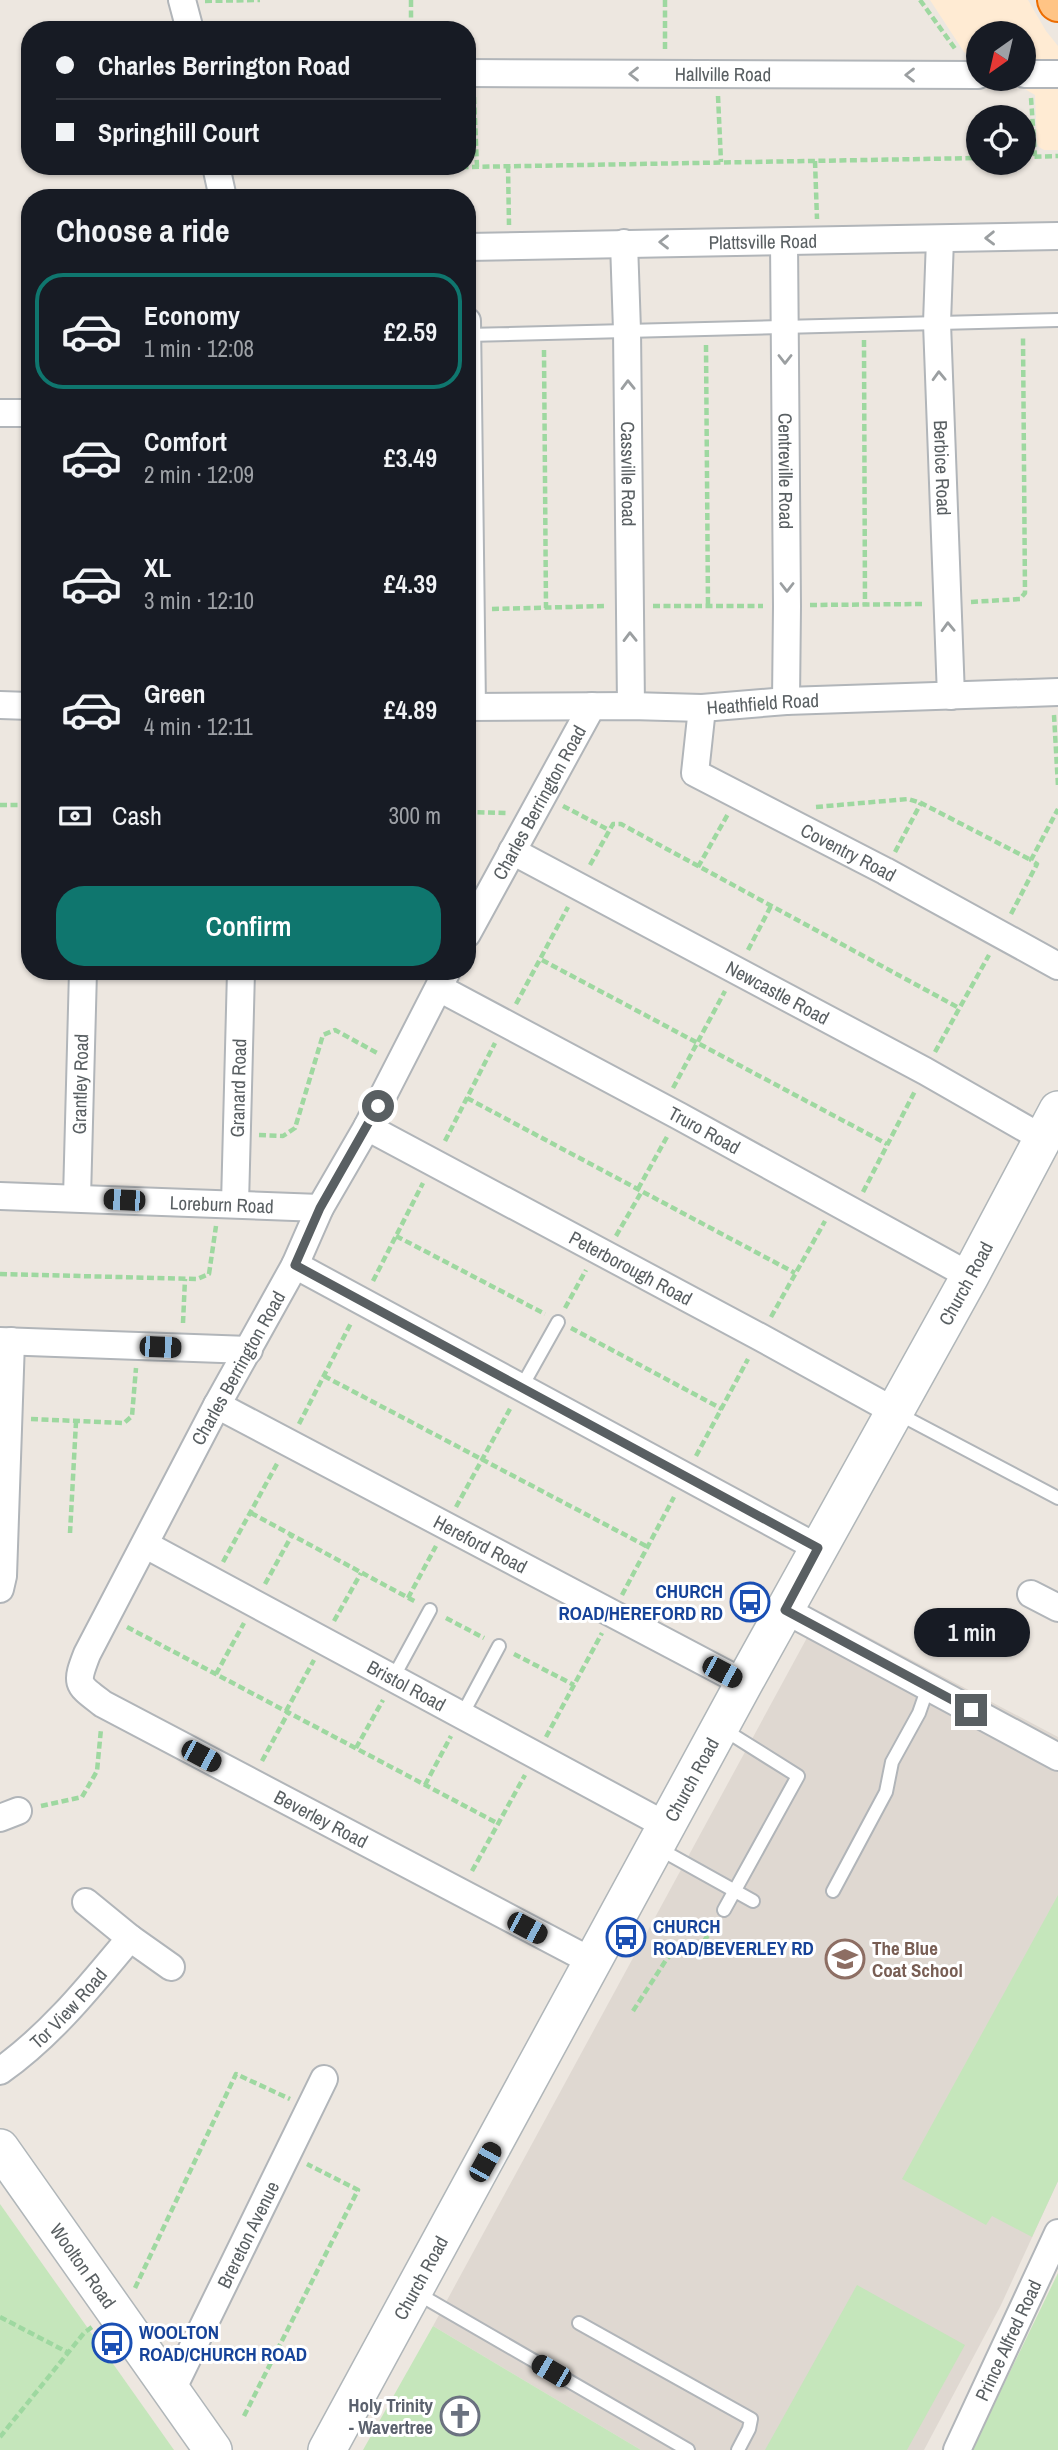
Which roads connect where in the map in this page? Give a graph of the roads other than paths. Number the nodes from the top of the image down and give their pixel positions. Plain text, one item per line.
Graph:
1 (183, 1) edge
2 (188, 21) edge
3 (476, 74) edge
4 (1036, 74) edge
5 (1058, 74) edge
6 (966, 75) edge
7 (1058, 236) edge
8 (940, 239) junction
9 (784, 242) junction
10 (624, 243) junction
11 (476, 247) edge
12 (1058, 320) edge
13 (937, 323) junction
14 (785, 327) junction
15 (627, 330) junction
16 (476, 335) edge
17 (0, 413) edge
18 (21, 413) edge
19 (1055, 692) edge
20 (951, 696) junction
21 (786, 701) junction
22 (0, 705) edge
23 (21, 706) edge
24 (592, 706) junction
25 (631, 706) junction
26 (476, 707) edge
27 (702, 708) junction
28 (512, 851) junction
29 (476, 917) edge
30 (1058, 966) edge
31 (83, 980) edge
32 (241, 980) edge
33 (443, 980) edge
34 (1050, 1124) edge
35 (367, 1127) junction
36 (0, 1196) edge
37 (77, 1198) junction
38 (227, 1204) junction
39 (320, 1208) junction
40 (295, 1265) junction
41 (970, 1276) junction
42 (558, 1322) road end
43 (5, 1341) edge
44 (248, 1350) junction
45 (521, 1388) junction
46 (217, 1405) junction
47 (894, 1411) junction
48 (1058, 1499) edge
49 (146, 1545) junction
50 (818, 1548) junction
51 (1, 1573) edge
52 (1031, 1594) dead end
53 (1058, 1608) edge
54 (430, 1609) road end
55 (785, 1610) junction
56 (499, 1646) road end
57 (87, 1654) joint
58 (394, 1679) junction
59 (744, 1683) junction
60 (928, 1686) junction
61 (462, 1715) junction
62 (720, 1727) junction
63 (1058, 1757) edge
64 (662, 1836) junction
65 (833, 1891) dead end
66 (735, 1892) junction
67 (753, 1901) dead end
68 (86, 1902) dead end
69 (724, 1910) road end
70 (131, 1938) junction
71 (593, 1962) junction
72 (171, 1967) dead end
73 (0, 2071) edge
74 (324, 2079) dead end
75 (0, 2148) edge
76 (1058, 2232) edge
77 (414, 2292) junction
78 (579, 2323) dead end
79 (172, 2390) junction
80 (214, 2450) edge
81 (327, 2450) edge
82 (688, 2450) edge
83 (738, 2450) edge
84 (957, 2450) edge

1 - 2 street
6 -> 3 street, Hallville Road
4 - 5 street
7 -> 8 street, Plattsville Road
8 - 9 street, Plattsville Road
8 - 13 street, Berbice Road
9 -> 10 street, Plattsville Road
9 - 14 street, Centreville Road
10 - 11 street, Plattsville Road
10 - 15 street, Cassville Road
12 - 13 lane
13 - 14 lane
20 -> 13 street, Berbice Road
14 - 15 lane
14 -> 21 street, Centreville Road
15 - 16 lane
25 -> 15 street, Cassville Road
17 - 18 street
19 - 20 street, Heathfield Road
20 - 21 street, Heathfield Road
21 - 27 street, Heathfield Road
22 - 23 street
24 - 25 street, Heathfield Road
24 - 26 street, Heathfield Road
24 - 28 street, Charles Berrington Road
25 - 27 street, Heathfield Road
27 - 30 street, Coventry Road
28 - 29 street, Charles Berrington Road
28 - 34 street, Newcastle Road
31 - 37 street, Grantley Road
32 - 38 street, Granard Road
33 - 35 street, Charles Berrington Road
33 - 41 street, Truro Road
34 - 41 street, Church Road
35 - 39 street, Charles Berrington Road
35 - 47 street, Peterborough Road
36 - 37 street, Loreburn Road
37 - 38 street, Loreburn Road
38 - 39 street, Loreburn Road
39 - 40 street, Charles Berrington Road
40 - 44 street, Charles Berrington Road
40 - 45 street
41 - 47 street, Church Road
42 - 45 lane
43 - 44 street
43 - 51 street
44 - 46 street, Charles Berrington Road
45 - 50 street
46 - 49 street, Charles Berrington Road
46 - 59 street, Hereford Road
47 - 48 lane
47 - 50 street, Church Road
49 - 57 street, Charles Berrington Road
49 - 58 street, Bristol Road
50 - 55 street, Church Road
52 - 53 street
54 - 58 lane
55 - 59 street, Church Road
55 - 60 street
56 - 61 lane
57 - 71 street, Beverley Road
58 - 61 street, Bristol Road
59 - 62 street, Church Road
60 - 63 street
60 - 65 lane
61 - 64 street, Bristol Road
62 - 64 street, Church Road
62 - 66 lane
64 - 66 lane
64 - 71 street, Church Road
66 - 67 lane
66 - 69 lane
68 - 70 street
70 - 72 street
70 - 73 street, Tor View Road
71 - 77 street, Church Road
74 - 79 street, Brereton Avenue
75 - 79 street, Woolton Road
76 - 84 street, Prince Alfred Road
77 - 81 street, Church Road
77 - 82 lane
78 - 83 lane
79 - 80 street, Woolton Road

